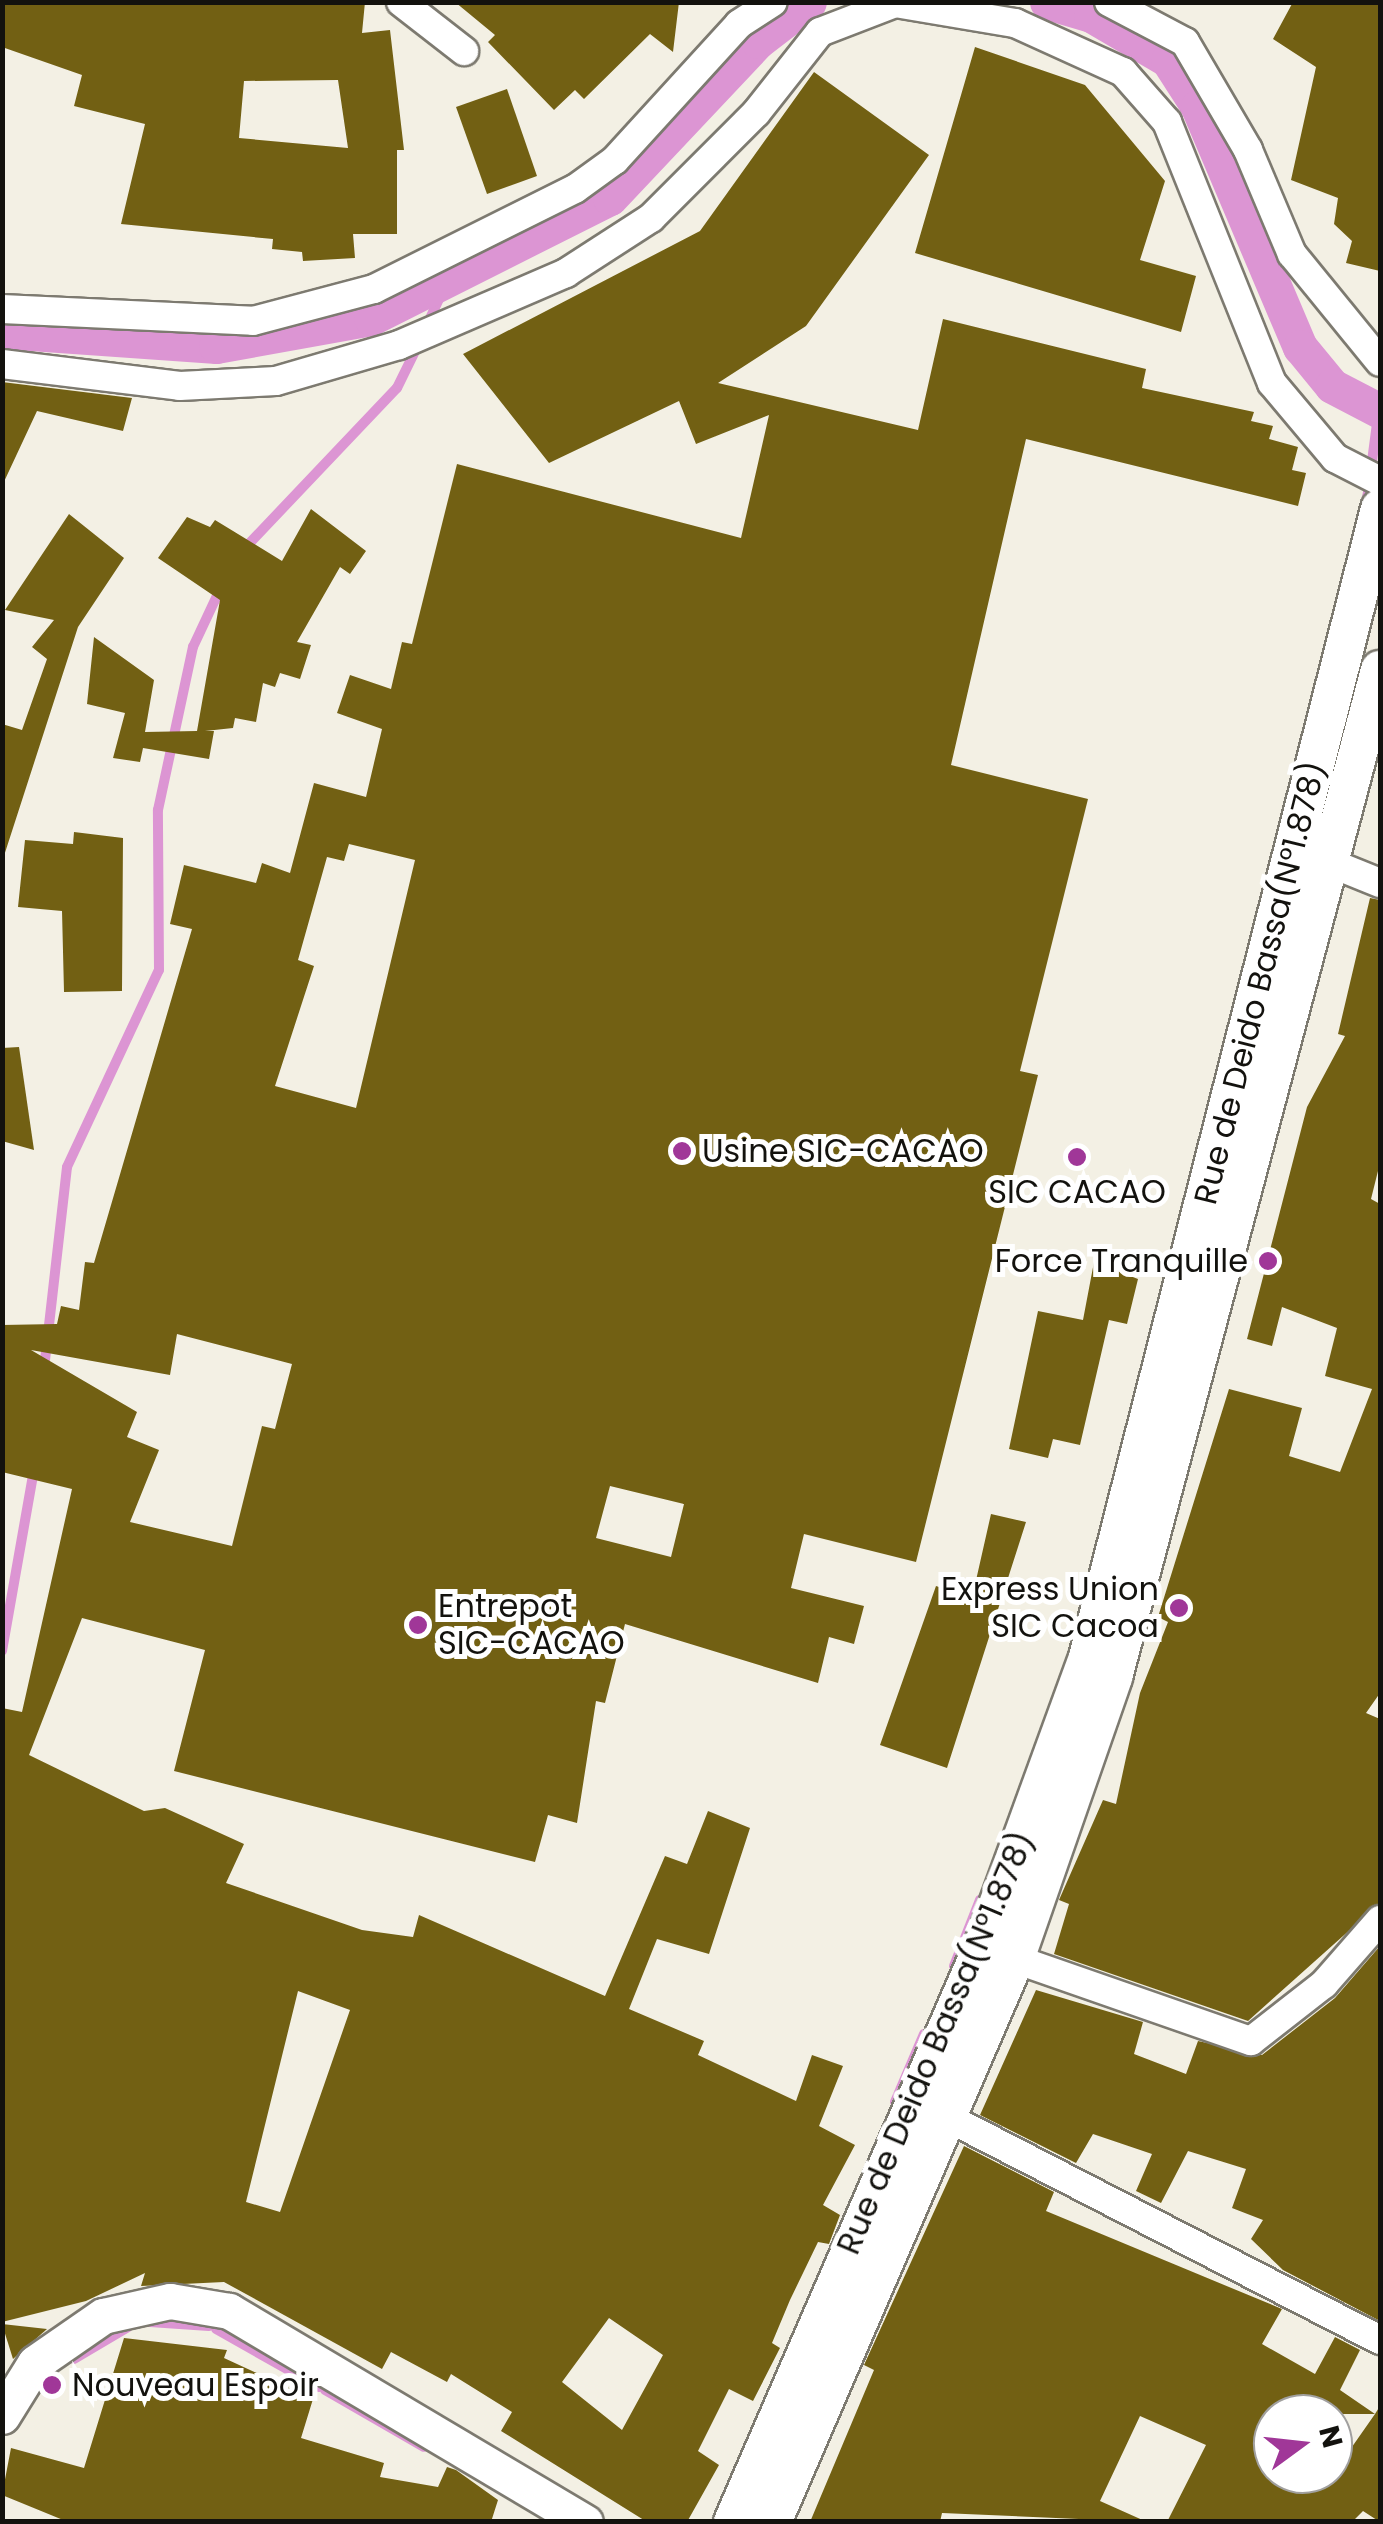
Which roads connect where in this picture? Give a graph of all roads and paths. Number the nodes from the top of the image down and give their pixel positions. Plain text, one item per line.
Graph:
1 (401, 2) edge
2 (773, 2) edge
3 (1110, 2) edge
4 (464, 51) dead end
5 (2, 309) edge
6 (1380, 362) edge
7 (2, 364) edge
8 (1380, 481) edge
9 (1380, 509) edge
10 (1367, 616) edge
11 (1380, 670) edge
12 (1328, 862) junction
13 (1380, 884) edge
14 (1380, 1920) edge
15 (1015, 1959) junction
16 (929, 2107) junction
17 (1380, 2340) edge
18 (2, 2416) edge
19 (585, 2522) edge
20 (733, 2522) edge
21 (772, 2522) edge

1 - 4 street
2 - 5 street
3 - 6 street
7 - 8 street
9 - 10 main road, Rue de Deido Bassa(N°1.878)
10 - 16 main road, Rue de Deido Bassa(N°1.878)
11 - 12 main road
12 - 13 street
12 - 15 main road
14 - 15 street
15 - 16 main road
16 - 17 street
16 - 20 main road, Rue de Deido Bassa(N°1.878)
16 - 21 main road
18 - 19 street

